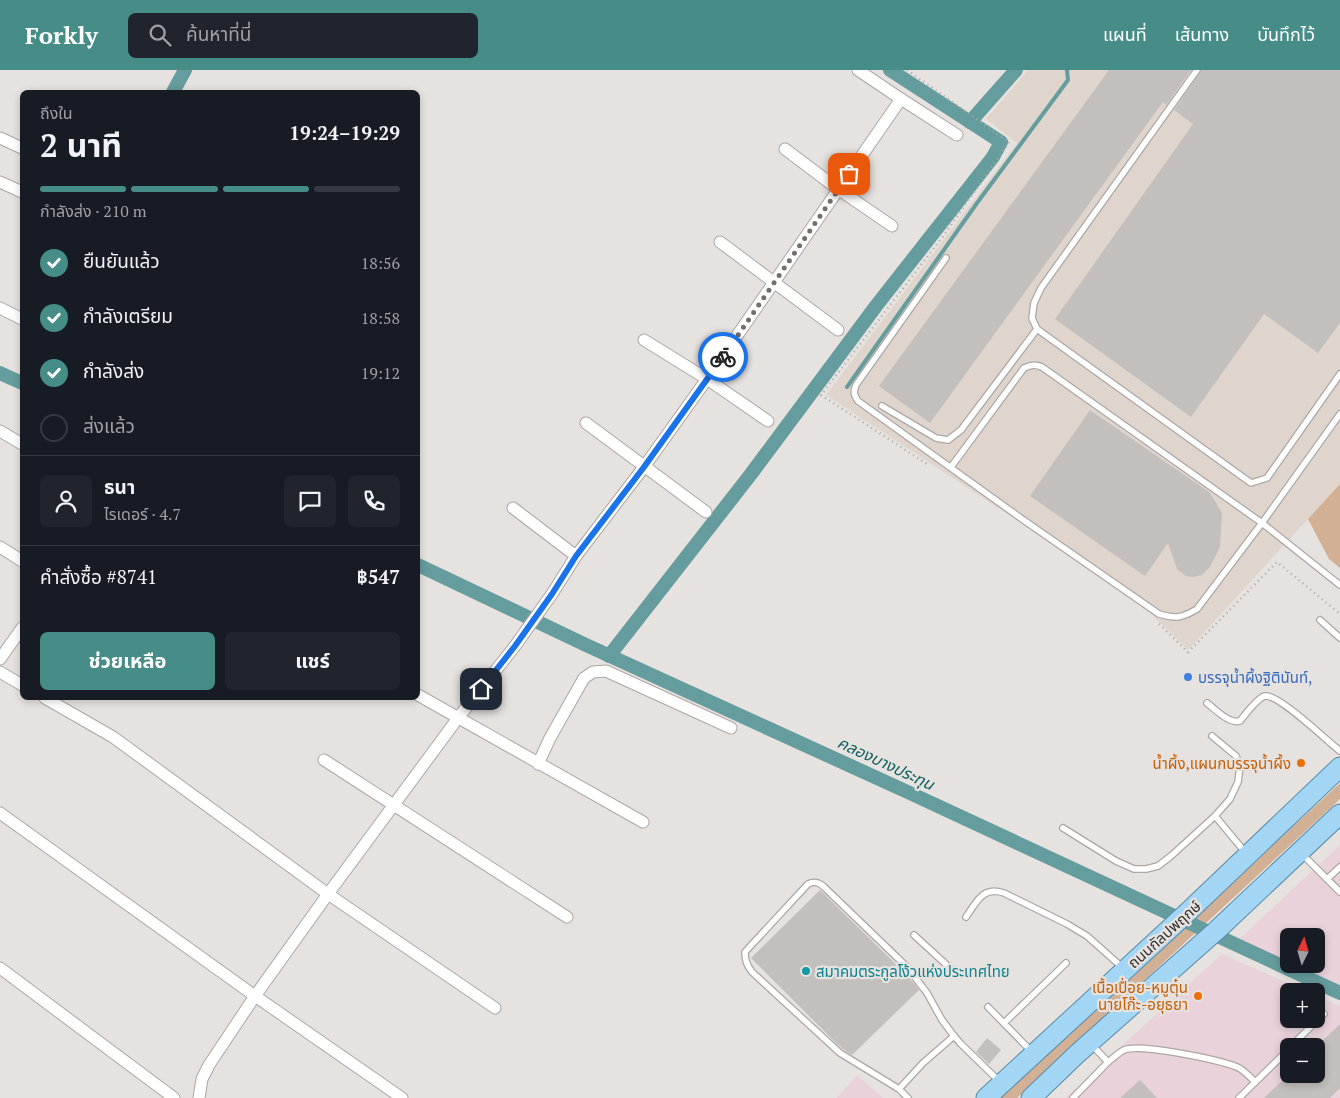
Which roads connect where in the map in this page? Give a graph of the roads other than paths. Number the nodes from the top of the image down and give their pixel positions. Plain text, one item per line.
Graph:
1 (858, 70) edge
2 (1197, 70) edge
3 (901, 99) junction
4 (958, 135) dead end
5 (0, 138) edge
6 (20, 147) edge
7 (785, 149) dead end
8 (0, 182) edge
9 (838, 189) junction
10 (20, 191) edge
11 (892, 226) dead end
12 (720, 242) dead end
13 (946, 258) dead end
14 (774, 282) junction
15 (0, 308) edge
16 (20, 318) edge
17 (1037, 329) junction
18 (838, 330) dead end
19 (644, 340) dead end
20 (1340, 374) edge
21 (707, 379) junction
22 (882, 406) dead end
23 (1340, 414) edge
24 (768, 421) dead end
25 (586, 423) dead end
26 (0, 431) edge
27 (20, 443) edge
28 (644, 467) junction
29 (951, 467) junction
30 (513, 508) dead end
31 (706, 512) dead end
32 (1262, 524) junction
33 (0, 547) edge
34 (576, 556) junction
35 (20, 560) edge
36 (1340, 585) edge
37 (1320, 620) dead end
38 (20, 631) edge
39 (1340, 638) edge
40 (0, 659) edge
41 (0, 672) edge
42 (20, 684) edge
43 (420, 696) edge
44 (49, 700) edge
45 (1208, 703) dead end
46 (458, 718) junction
47 (731, 728) dead end
48 (1212, 736) dead end
49 (1340, 751) edge
50 (324, 760) dead end
51 (538, 764) junction
52 (1340, 767) edge
53 (394, 805) junction
54 (0, 813) edge
55 (1340, 814) edge
56 (1215, 816) junction
57 (643, 822) dead end
58 (1063, 828) dead end
59 (1300, 852) junction
60 (1248, 856) junction
61 (1340, 868) edge
62 (1327, 879) junction
63 (1340, 892) edge
64 (328, 894) junction
65 (568, 917) dead end
66 (966, 917) dead end
67 (914, 934) dead end
68 (1066, 963) dead end
69 (0, 968) edge
70 (950, 968) dead end
71 (1124, 970) junction
72 (255, 996) junction
73 (988, 1007) dead end
74 (495, 1008) dead end
75 (1004, 1023) junction
76 (1310, 1028) edge
77 (954, 1036) junction
78 (1300, 1038) edge
79 (1090, 1043) junction
80 (1033, 1053) junction
81 (1280, 1058) edge
82 (1108, 1062) junction
83 (1255, 1082) junction
84 (1001, 1084) junction
85 (899, 1089) junction
86 (174, 1098) edge
87 (198, 1098) edge
88 (402, 1098) edge
89 (908, 1098) edge
90 (986, 1098) edge
91 (1031, 1098) edge
92 (1073, 1098) edge
93 (1239, 1098) edge

1 - 3 street
2 - 17 lane
3 - 4 street
3 - 9 street
5 - 6 street
7 - 9 street
8 - 10 street
9 - 11 street
9 - 14 street
12 - 14 street
13 - 29 lane
14 - 18 street
14 - 21 street
15 - 16 street
17 - 20 lane
17 - 22 lane
19 - 21 street
21 - 24 street
21 - 28 street
23 - 32 lane
25 - 28 street
26 - 27 street
28 - 31 street
28 - 34 street
29 - 32 lane
29 - 32 lane
30 - 34 street
32 - 36 lane
33 - 35 street
34 - 46 street
37 - 39 lane
38 - 40 street
41 - 42 street
43 - 46 street
44 - 64 street
45 - 49 lane
46 - 51 street
46 - 53 street
47 - 51 street
48 - 56 lane
50 - 53 street
51 - 57 street
52 - 60 main road, ถนนกัลปพฤกษ์
53 - 64 street
53 - 65 street
54 - 72 street
55 - 59 main road
56 - 58 lane
56 - 60 lane
59 - 62 lane
59 - 79 main road
60 - 71 main road, ถนนกัลปพฤกษ์
61 - 62 lane
62 - 63 lane
64 - 72 street
64 - 74 street
66 - 71 lane
67 - 70 lane
68 - 75 lane
69 - 86 street
71 - 80 main road, ถนนกัลปพฤกษ์
72 - 87 street
72 - 88 street
73 - 75 lane
75 - 80 lane
76 - 78 lane
77 - 84 lane
77 - 85 lane
77 - 85 lane
79 - 82 lane
79 - 91 main road
80 - 84 main road, ถนนกัลปพฤกษ์
81 - 83 lane
82 - 83 lane
82 - 92 lane
83 - 93 lane
84 - 90 main road, ถนนกัลปพฤกษ์
85 - 89 lane

